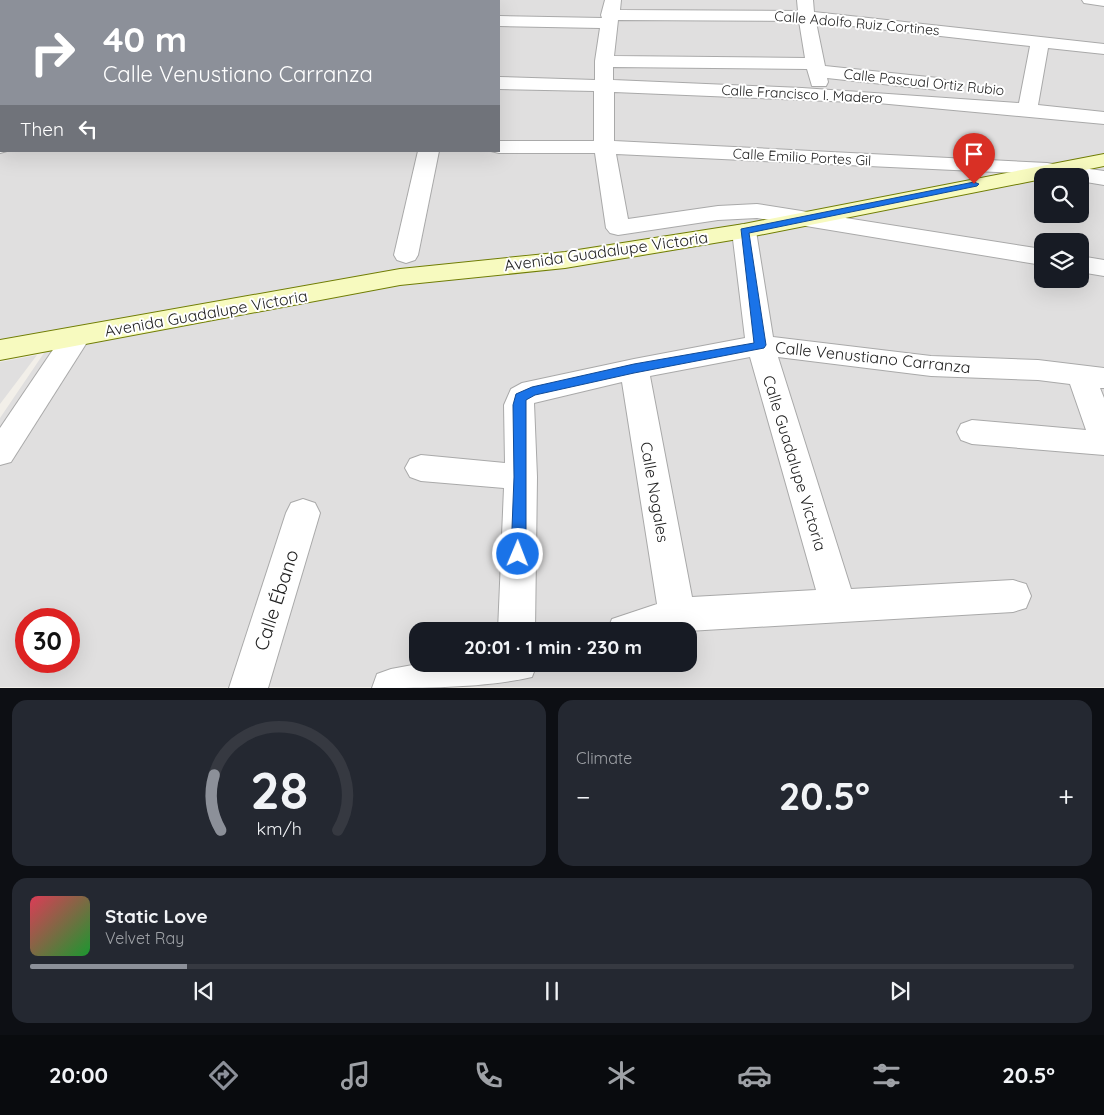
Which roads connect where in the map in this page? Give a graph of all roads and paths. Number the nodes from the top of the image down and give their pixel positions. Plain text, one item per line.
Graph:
1 (1090, 0) edge
2 (1104, 2) edge
3 (805, 8) edge
4 (610, 13) edge
5 (500, 21) edge
6 (1040, 41) junction
7 (1104, 49) edge
8 (604, 60) junction
9 (817, 68) junction
10 (500, 83) edge
11 (605, 86) junction
12 (820, 93) junction
13 (1030, 102) junction
14 (1104, 118) edge
15 (500, 147) edge
16 (604, 147) junction
17 (429, 152) edge
18 (1104, 160) edge
19 (1058, 168) edge
20 (1034, 169) edge
21 (1034, 173) edge
22 (1089, 176) edge
23 (1104, 178) edge
24 (810, 218) junction
25 (744, 231) junction
26 (406, 255) dead end
27 (1034, 256) edge
28 (1089, 266) edge
29 (1104, 268) edge
30 (77, 336) junction
31 (760, 345) junction
32 (0, 350) edge
33 (634, 369) junction
34 (1092, 377) edge
35 (972, 432) dead end
36 (1104, 438) edge
37 (1104, 443) edge
38 (0, 453) edge
39 (421, 468) dead end
40 (521, 477) junction
41 (303, 513) dead end
42 (1013, 596) dead end
43 (838, 606) junction
44 (677, 615) junction
45 (517, 622) edge
46 (654, 622) edge
47 (454, 672) edge
48 (248, 688) edge
49 (392, 688) edge

1 - 2 street
3 - 4 street, Calle Adolfo Ruiz Cortines
3 - 6 street, Calle Adolfo Ruiz Cortines
3 - 9 street
4 - 5 street, Calle Adolfo Ruiz Cortines
4 - 8 street
6 - 7 street, Calle Adolfo Ruiz Cortines
6 - 13 street
8 - 9 street, Calle Pascual Ortiz Rubio
8 - 11 street
9 - 12 street
9 - 13 street, Calle Pascual Ortiz Rubio
10 - 11 street, Calle Francisco I. Madero
11 - 12 street, Calle Francisco I. Madero
11 - 16 street
12 - 13 street, Calle Francisco I. Madero
13 - 14 street, Calle Francisco I. Madero
15 - 16 street, Calle Emilio Portes Gil
16 - 20 street, Calle Emilio Portes Gil
16 - 24 street
17 - 26 street
18 - 19 street, Avenida Guadalupe Victoria
21 - 24 street, Avenida Guadalupe Victoria
22 - 23 street, Calle Emilio Portes Gil
24 - 25 street, Avenida Guadalupe Victoria
24 - 27 street
25 - 30 street, Avenida Guadalupe Victoria
25 - 31 street, Calle Guadalupe Victoria
28 - 29 street
30 - 32 street, Avenida Guadalupe Victoria
30 - 38 street
31 - 33 street, Calle Venustiano Carranza
31 - 34 street, Calle Venustiano Carranza
31 - 43 street, Calle Guadalupe Victoria
33 - 40 street, Calle Venustiano Carranza
33 - 44 street, Calle Nogales
34 - 36 street
35 - 37 street
39 - 40 street
40 - 45 street
41 - 48 street, Calle Ébano
42 - 43 street
43 - 44 street
44 - 46 street
47 - 49 street

